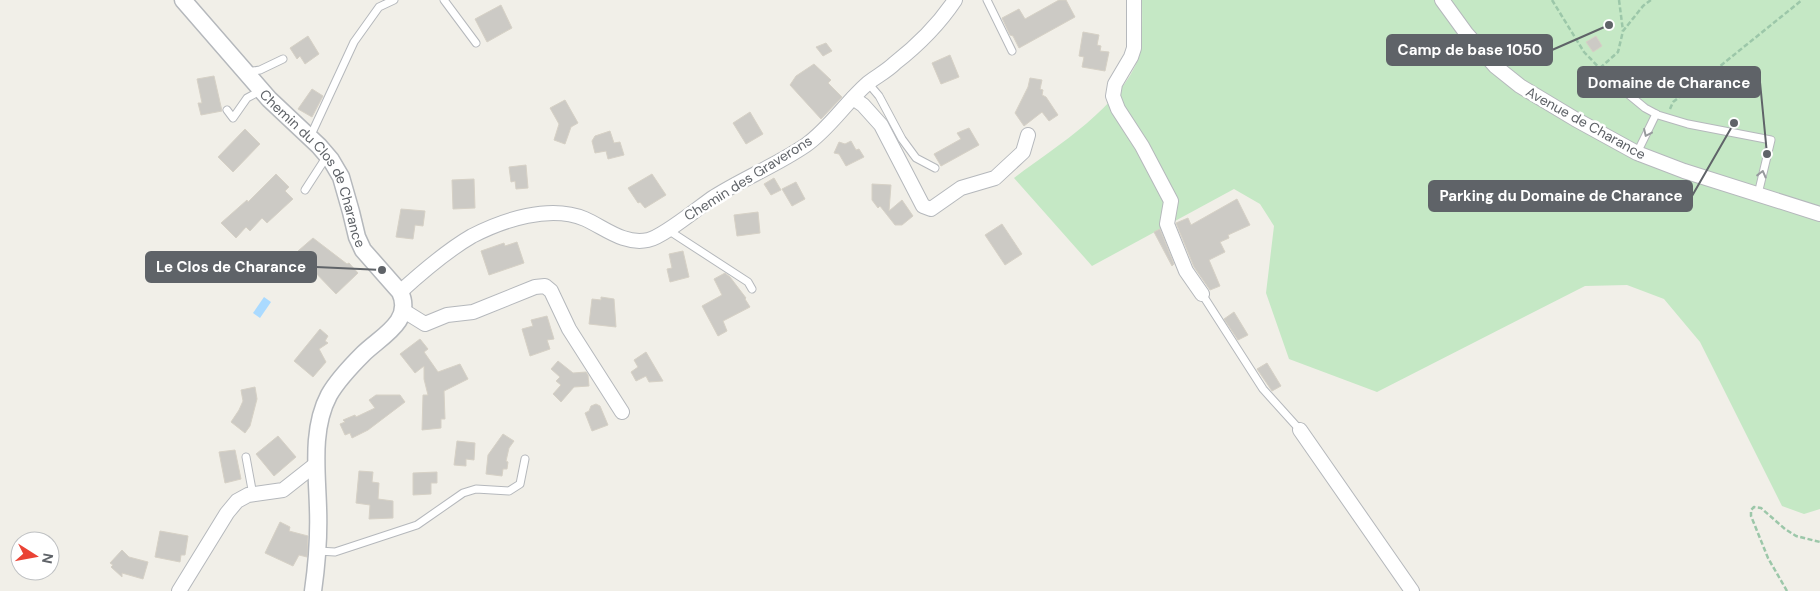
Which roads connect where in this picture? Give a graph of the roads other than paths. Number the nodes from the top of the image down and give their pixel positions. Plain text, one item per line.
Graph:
1 (394, 0) edge
2 (444, 0) edge
3 (955, 0) edge
4 (988, 0) edge
5 (1134, 0) edge
6 (1442, 0) edge
7 (190, 4) edge
8 (476, 43) dead end
9 (1012, 51) dead end
10 (283, 59) dead end
11 (247, 72) junction
12 (868, 83) junction
13 (1622, 89) road end
14 (262, 90) junction
15 (853, 98) junction
16 (227, 110) dead end
17 (1656, 114) junction
18 (1028, 135) dead end
19 (310, 137) junction
20 (1637, 153) junction
21 (327, 155) junction
22 (935, 168) dead end
23 (305, 190) dead end
24 (1758, 194) junction
25 (1820, 214) edge
26 (668, 230) junction
27 (752, 289) dead end
28 (400, 292) junction
29 (1202, 294) joint
30 (404, 311) junction
31 (622, 412) dead end
32 (1300, 430) joint
33 (246, 457) dead end
34 (525, 458) dead end
35 (316, 464) junction
36 (253, 495) junction
37 (317, 551) junction
38 (179, 591) edge
39 (313, 591) edge
40 (1412, 591) edge

1 - 19 lane
2 - 8 lane
3 - 12 street, Chemin des Graverons
4 - 9 lane
5 - 29 street
6 - 20 street, Avenue de Charance
7 - 11 street, Chemin du Clos de Charance
10 - 11 lane
11 - 14 street, Chemin du Clos de Charance
12 - 15 street, Chemin des Graverons
12 - 22 lane
13 - 17 lane
14 - 16 lane
14 - 19 street, Chemin du Clos de Charance
15 - 18 street
15 - 26 street, Chemin des Graverons
17 -> 20 lane
24 -> 17 lane
19 - 21 street, Chemin du Clos de Charance
20 - 24 street, Avenue de Charance
21 - 23 lane
21 - 28 street, Chemin du Clos de Charance
24 - 25 street, Avenue de Charance
26 - 27 lane
26 - 28 street, Chemin des Graverons
28 - 30 street, Chemin du Clos de Charance
29 - 32 lane
30 - 31 street
30 - 35 street
32 - 40 street
33 - 36 lane
34 - 37 lane
35 - 36 street
35 - 37 street
36 - 38 street
37 - 39 street

